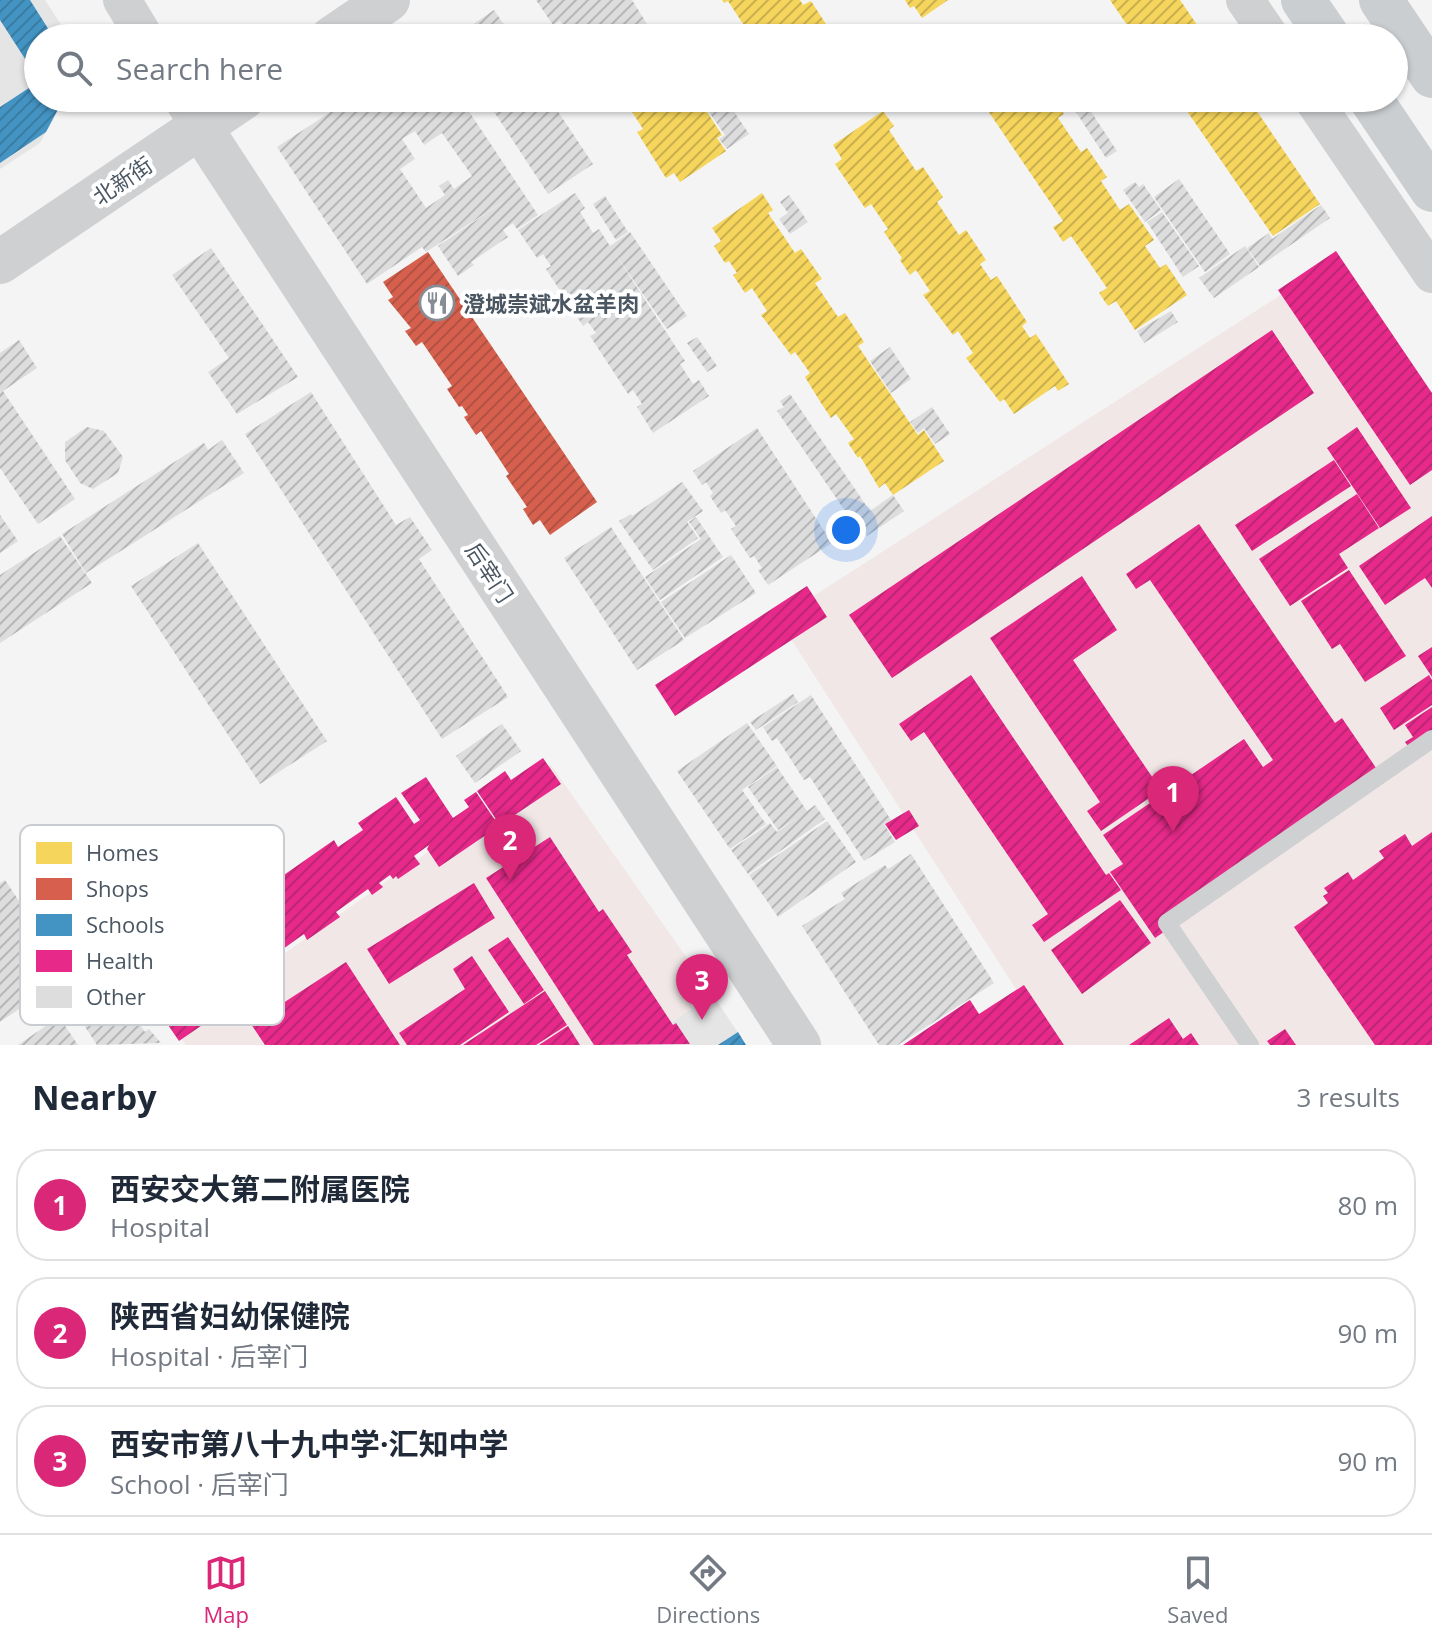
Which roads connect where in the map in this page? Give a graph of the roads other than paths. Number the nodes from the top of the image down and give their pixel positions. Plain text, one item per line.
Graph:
1 (122, 0) edge
2 (388, 0) edge
3 (1245, 0) edge
4 (1303, 0) edge
5 (1381, 0) edge
6 (137, 24) edge
7 (353, 24) edge
8 (1261, 24) edge
9 (1319, 24) edge
10 (1397, 24) edge
11 (1408, 40) edge
12 (1432, 76) edge
13 (1322, 112) edge
14 (1379, 112) edge
15 (191, 113) edge
16 (1432, 190) edge
17 (0, 262) edge
18 (1432, 274) edge
19 (1432, 739) edge
20 (799, 1045) edge
21 (1250, 1045) edge

1 - 6 street
2 - 7 street
3 - 8 street
4 - 9 main road
5 - 10 main road
11 - 12 main road
13 - 18 street
14 - 16 main road
15 - 17 street, 北新街
15 - 20 street, 后宰门
19 - 21 lane

